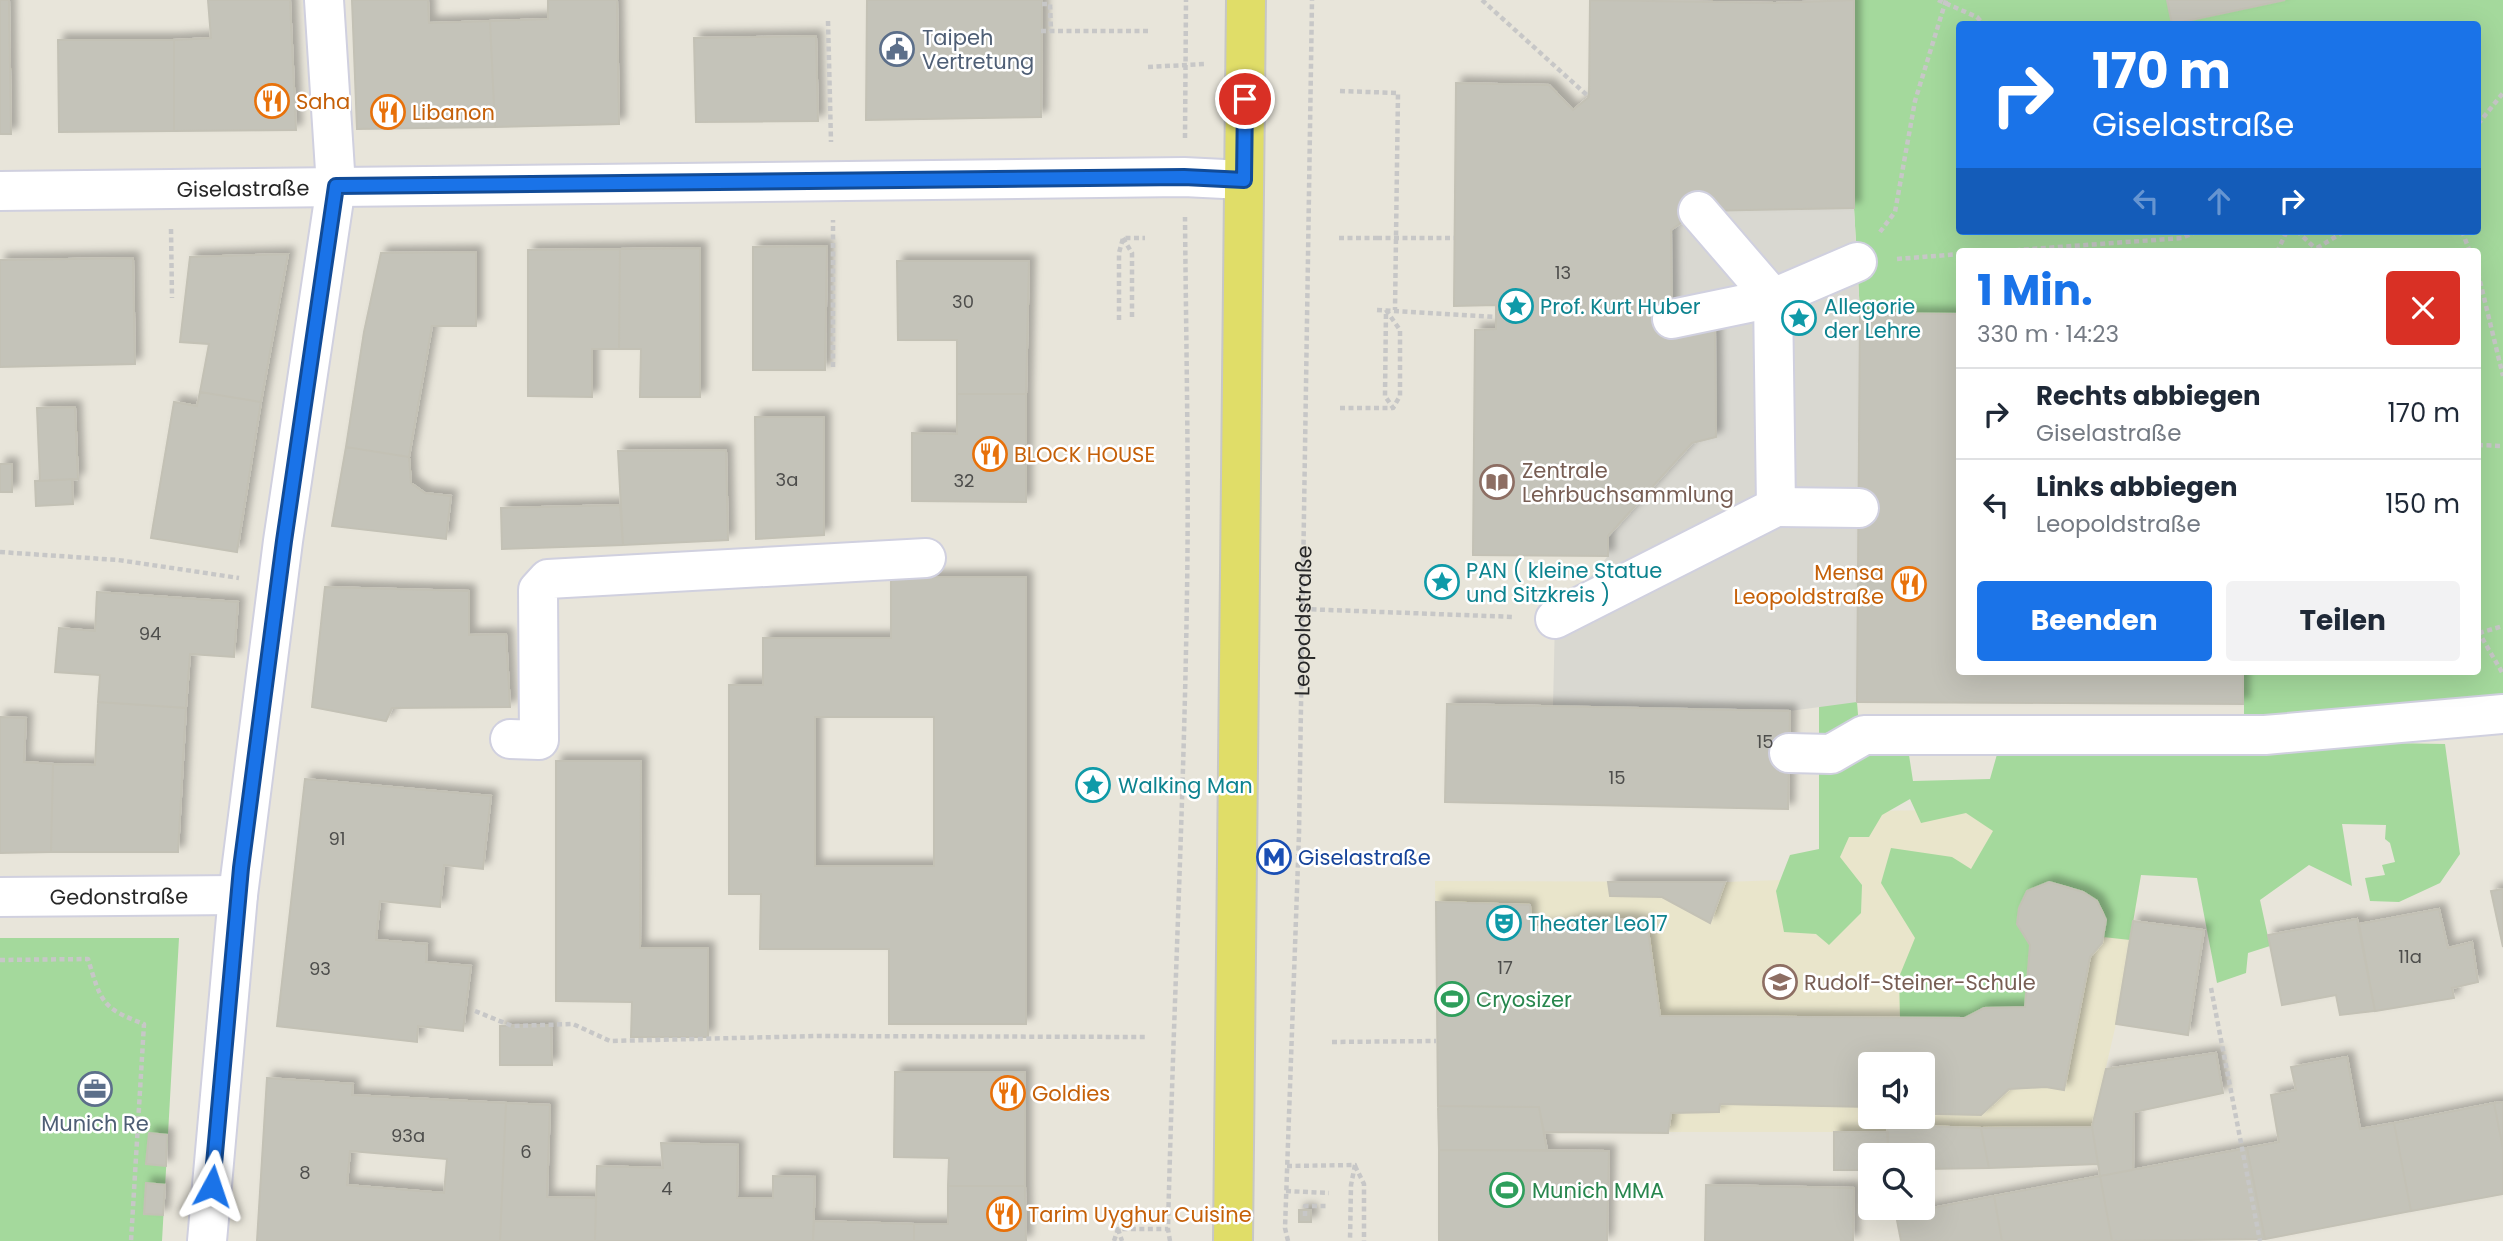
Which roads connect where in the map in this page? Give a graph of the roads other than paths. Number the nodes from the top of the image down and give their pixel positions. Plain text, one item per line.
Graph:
1 (324, 0) edge
2 (1246, 0) edge
3 (1244, 180) junction
4 (336, 186) junction
5 (0, 191) edge
6 (1699, 211) dead end
7 (1857, 262) road end
8 (1773, 298) junction
9 (1672, 319) dead end
10 (1776, 508) junction
11 (1859, 508) dead end
12 (926, 558) dead end
13 (1555, 619) road end
14 (2503, 714) edge
15 (510, 739) dead end
16 (1789, 753) dead end
17 (238, 895) junction
18 (0, 897) edge
19 (207, 1241) edge
20 (1234, 1241) edge

1 - 4 street
2 - 3 main road
3 - 4 street, Giselastraße
3 - 20 main road
4 - 5 street, Giselastraße
4 - 17 street
6 - 8 street
7 - 8 street
8 - 9 street
8 - 10 street
10 - 11 street
10 - 13 street
12 - 15 street
14 - 16 street
17 - 18 street, Gedonstraße
17 - 19 street

